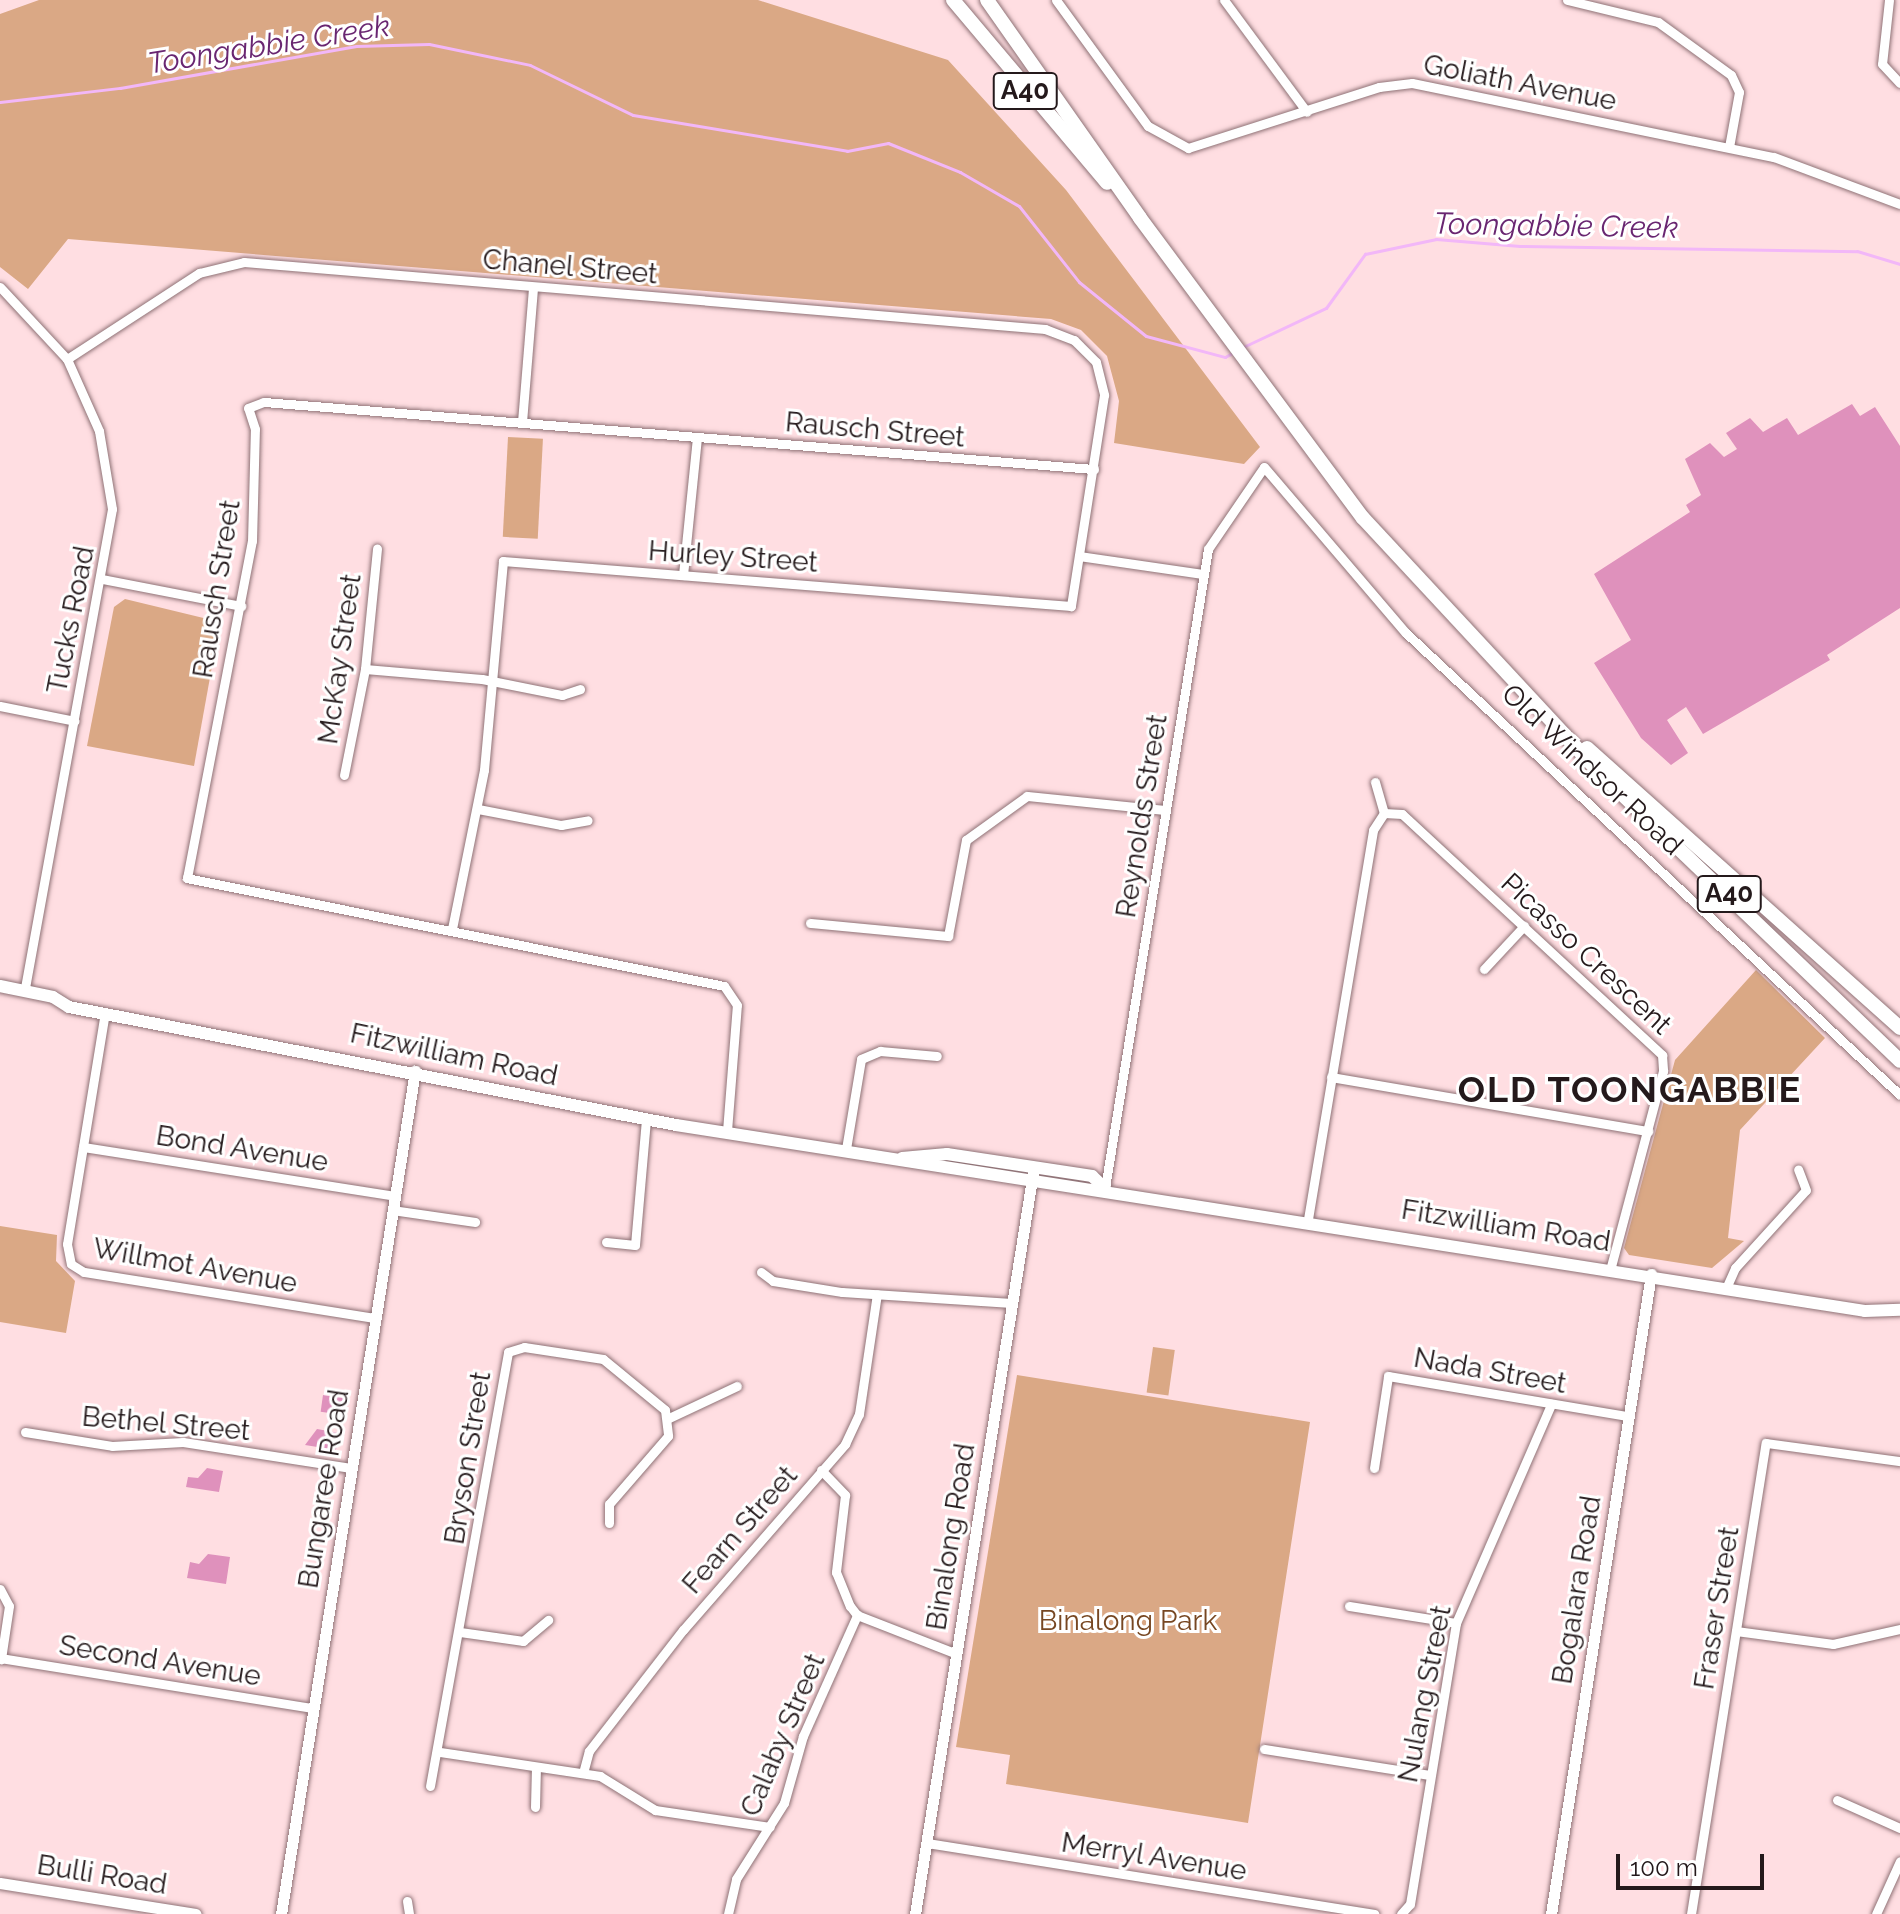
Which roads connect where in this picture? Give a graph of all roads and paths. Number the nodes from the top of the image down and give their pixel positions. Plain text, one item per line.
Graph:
1 (953, 0) edge
2 (987, 0) edge
3 (1056, 0) edge
4 (1224, 0) edge
5 (1567, 0) edge
6 (1889, 0) edge
7 (1900, 83) edge
8 (1307, 112) junction
9 (1729, 147) junction
10 (1900, 204) edge
11 (1140, 218) junction
12 (0, 287) edge
13 (533, 289) junction
14 (1089, 352) joint
15 (67, 359) junction
16 (522, 422) junction
17 (697, 438) junction
18 (1264, 467) joint
19 (1094, 469) junction
20 (377, 549) dead end
21 (1079, 556) junction
22 (1203, 574) junction
23 (683, 575) junction
24 (102, 579) junction
25 (241, 606) junction
26 (365, 669) junction
27 (494, 682) junction
28 (580, 689) dead end
29 (0, 706) edge
30 (75, 721) junction
31 (1559, 725) junction
32 (344, 775) dead end
33 (1375, 782) dead end
34 (478, 809) junction
35 (1165, 810) junction
36 (1384, 813) junction
37 (588, 820) dead end
38 (810, 923) dead end
39 (1524, 926) junction
40 (452, 929) junction
41 (1484, 969) dead end
42 (0, 986) edge
43 (24, 991) junction
44 (105, 1012) junction
45 (1900, 1028) edge
46 (937, 1056) dead end
47 (1900, 1061) edge
48 (415, 1071) junction
49 (1331, 1077) junction
50 (1900, 1095) edge
51 (646, 1120) junction
52 (727, 1131) junction
53 (1648, 1131) junction
54 (83, 1147) junction
55 (846, 1149) junction
56 (902, 1158) junction
57 (1033, 1167) junction
58 (1798, 1169) dead end
59 (1031, 1183) junction
60 (1105, 1188) junction
61 (395, 1196) junction
62 (392, 1210) junction
63 (1308, 1219) junction
64 (475, 1222) dead end
65 (606, 1242) dead end
66 (1611, 1267) junction
67 (761, 1272) dead end
68 (1651, 1274) junction
69 (1727, 1286) junction
70 (877, 1294) junction
71 (1012, 1303) junction
72 (1900, 1310) edge
73 (376, 1318) junction
74 (737, 1386) dead end
75 (1551, 1404) junction
76 (1628, 1416) junction
77 (669, 1418) junction
78 (25, 1432) dead end
79 (1900, 1461) edge
80 (351, 1468) junction
81 (1374, 1468) dead end
82 (821, 1470) junction
83 (609, 1523) dead end
84 (0, 1589) edge
85 (1349, 1606) dead end
86 (857, 1615) junction
87 (548, 1620) dead end
88 (1456, 1623) junction
89 (1900, 1629) edge
90 (1736, 1631) junction
91 (460, 1632) junction
92 (957, 1654) junction
93 (0, 1658) edge
94 (313, 1708) junction
95 (1264, 1749) dead end
96 (440, 1752) junction
97 (536, 1767) junction
98 (583, 1773) junction
99 (1430, 1775) junction
100 (430, 1786) dead end
101 (1837, 1800) dead end
102 (535, 1807) dead end
103 (770, 1827) junction
104 (1900, 1828) edge
105 (927, 1843) junction
106 (1900, 1861) edge
107 (1898, 1874) edge
108 (0, 1883) edge
109 (407, 1901) dead end
110 (1403, 1913) edge
111 (196, 1914) edge
112 (281, 1914) edge
113 (409, 1914) edge
114 (728, 1914) edge
115 (915, 1914) edge
116 (1374, 1914) edge
117 (1551, 1914) edge
118 (1691, 1914) edge
119 (1876, 1914) edge

1 - 11 highway, Old Windsor Road / A40
2 - 11 highway, Old Windsor Road / A40
3 - 8 street, Goliath Avenue
4 - 8 street
5 - 9 street
6 - 7 street
8 - 9 street, Goliath Avenue
9 - 10 street, Goliath Avenue
11 - 31 highway, Old Windsor Road / A40
12 - 15 street, Tucks Road
13 - 14 street, Chanel Street
13 - 15 street, Chanel Street
13 - 16 street
14 - 19 street, Hurley Street
15 - 24 street, Tucks Road
16 - 17 street, Rausch Street
16 - 25 street, Rausch Street
17 - 19 street, Rausch Street
17 - 23 street
18 - 22 street, Reynolds Street
18 - 50 street, Old Windsor Road
19 - 21 street, Hurley Street
20 - 26 street, McKay Street
21 - 22 street
21 - 23 street, Hurley Street
22 - 35 street, Reynolds Street
23 - 27 street, Hurley Street
24 - 25 street
24 - 30 street, Tucks Road
25 - 40 street, Rausch Street
26 - 27 street
26 - 32 street, McKay Street
27 - 28 street
27 - 34 street, Hurley Street
29 - 30 street
30 - 43 street, Tucks Road
31 - 45 highway, Old Windsor Road / A40
31 - 47 highway, Old Windsor Road / A40
33 - 36 street
34 - 37 street
34 - 40 street, Hurley Street
35 - 38 street
35 - 60 street, Reynolds Street
36 - 39 street, Picasso Crescent
36 - 49 street
39 - 41 street
39 - 53 street, Picasso Crescent
40 - 52 street, Rausch Street
42 - 43 main road, Fitzwilliam Road
43 - 44 main road, Fitzwilliam Road
44 - 48 main road, Fitzwilliam Road
44 - 54 street, Willmot Avenue
46 - 55 street
48 - 51 main road, Fitzwilliam Road
48 - 61 street, Bungaree Road
49 - 53 street
49 - 63 street
51 - 52 main road, Fitzwilliam Road
51 - 65 street
52 - 55 main road, Fitzwilliam Road
53 - 66 street, Picasso Crescent
54 - 61 street, Bond Avenue
54 - 73 street, Willmot Avenue
55 - 56 main road, Fitzwilliam Road
56 - 57 main road, Fitzwilliam Road
56 - 59 main road, Fitzwilliam Road
57 - 59 street, Binalong Road
57 - 60 main road, Fitzwilliam Road
58 - 69 street
59 - 60 main road, Fitzwilliam Road
59 - 71 street, Binalong Road
60 - 63 main road, Fitzwilliam Road
61 - 62 street, Bungaree Road
62 - 64 street
62 - 73 street, Bungaree Road
63 - 66 main road, Fitzwilliam Road
66 - 68 main road, Fitzwilliam Road
67 - 70 street
68 - 69 main road, Fitzwilliam Road
68 - 76 street, Bogalara Road
69 - 72 main road, Fitzwilliam Road
70 - 71 street
70 - 82 street, Fearn Street
71 - 92 street, Binalong Road
73 - 80 street, Bungaree Road
74 - 77 street
75 - 76 street, Nada Street
75 - 81 street, Nada Street
75 - 88 street, Nulang Street
76 - 117 street, Bogalara Road
77 - 83 street
77 - 91 street, Bryson Street
78 - 80 street, Bethel Street
79 - 90 street, Fraser Street
80 - 94 street, Bungaree Road
82 - 86 street
82 - 98 street, Fearn Street
84 - 93 street
85 - 88 street
86 - 92 street
86 - 103 street, Calaby Street
87 - 91 street
88 - 99 street, Nulang Street
89 - 90 street
90 - 118 street, Fraser Street
91 - 96 street, Bryson Street
92 - 105 street, Binalong Road
93 - 94 street, Second Avenue
94 - 112 street, Bungaree Road
95 - 99 street
96 - 97 street
96 - 100 street, Bryson Street
97 - 98 street
97 - 102 street
98 - 103 street
99 - 110 street, Nulang Street
101 - 104 street
103 - 114 street, Calaby Street
105 - 115 street, Binalong Road
105 - 116 street, Merryl Avenue
106 - 107 street
107 - 119 street
108 - 111 street, Bulli Road
109 - 113 street

